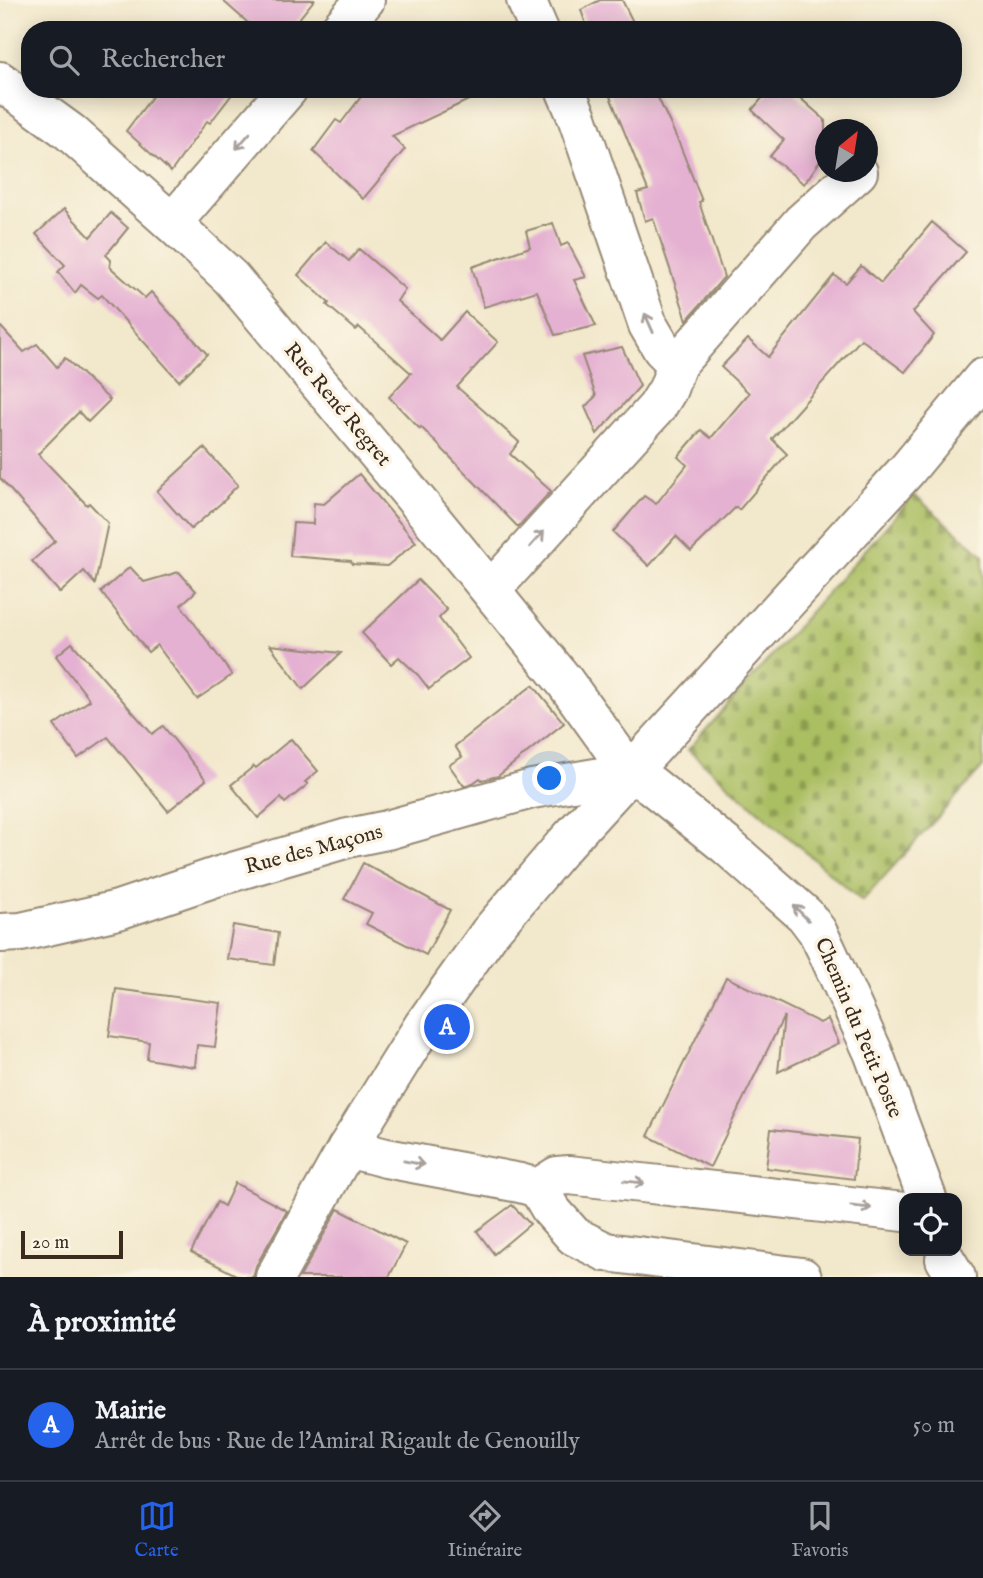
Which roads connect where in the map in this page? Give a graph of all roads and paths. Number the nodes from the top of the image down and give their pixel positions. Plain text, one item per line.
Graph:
1 (365, 0) edge
2 (527, 0) edge
3 (347, 21) edge
4 (535, 21) edge
5 (0, 81) edge
6 (21, 96) edge
7 (23, 98) edge
8 (280, 98) edge
9 (569, 98) edge
10 (847, 182) edge
11 (172, 223) junction
12 (677, 364) junction
13 (983, 378) edge
14 (491, 590) junction
15 (630, 772) junction
16 (0, 933) edge
17 (347, 1148) junction
18 (538, 1188) junction
19 (926, 1193) edge
20 (899, 1211) edge
21 (275, 1277) edge
22 (802, 1277) edge

1 - 3 street
2 - 4 street
5 - 6 street, Rue René Regret
7 - 11 street, Rue René Regret
8 -> 11 street
12 -> 9 street
10 - 12 street
11 - 14 street, Rue René Regret
14 -> 12 street
13 - 15 street
14 - 15 street, Rue René Regret
15 - 16 street, Rue des Maçons
15 - 17 street
19 -> 15 street, Chemin du Petit Poste
17 -> 18 street
17 - 21 street
18 -> 20 street
18 - 22 street

